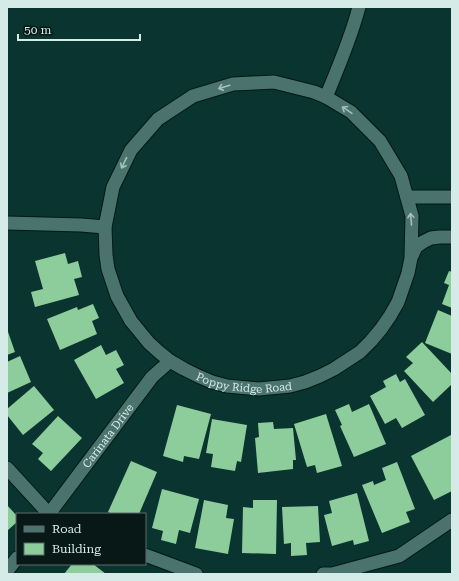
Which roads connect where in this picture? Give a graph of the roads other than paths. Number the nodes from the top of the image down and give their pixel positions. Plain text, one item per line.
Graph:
1 (359, 7) edge
2 (326, 98) junction
3 (407, 197) junction
4 (452, 197) edge
5 (7, 223) edge
6 (105, 227) junction
7 (452, 237) edge
8 (412, 258) junction
9 (170, 361) junction
10 (7, 468) edge
11 (49, 513) edge
12 (51, 513) edge
13 (452, 520) edge
14 (146, 555) edge
15 (16, 559) edge
16 (373, 569) edge
17 (7, 572) edge
18 (196, 574) edge
19 (323, 574) edge

1 - 2 street
3 -> 2 street, Poppy Ridge Road
2 -> 6 street, Poppy Ridge Road
3 - 4 street
8 -> 3 street, Poppy Ridge Road
5 - 6 street
6 - 9 street, Poppy Ridge Road
7 - 8 street, Poppy Ridge Road
8 - 9 street, Poppy Ridge Road
9 - 12 street, Carinata Drive
10 - 11 street
13 - 16 street
14 - 18 street
15 - 17 street
16 - 19 street

